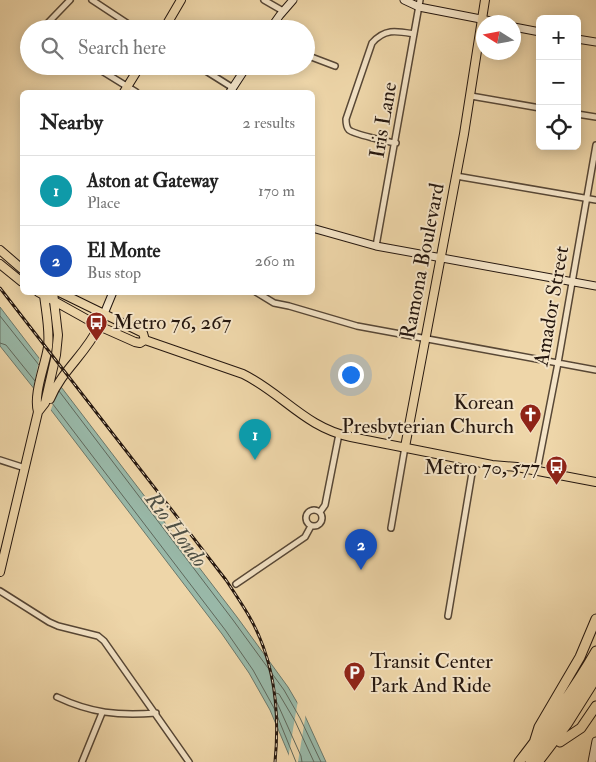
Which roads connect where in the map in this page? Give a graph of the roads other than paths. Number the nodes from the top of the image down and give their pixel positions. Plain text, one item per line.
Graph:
1 (70, 0) edge
2 (92, 0) edge
3 (181, 0) edge
4 (264, 0) edge
5 (294, 0) edge
6 (404, 0) edge
7 (486, 0) edge
8 (420, 3) edge
9 (283, 11) junction
10 (484, 15) edge
11 (476, 18) edge
12 (51, 20) edge
13 (122, 20) edge
14 (169, 20) edge
15 (276, 20) edge
16 (521, 28) edge
17 (536, 31) edge
18 (414, 34) junction
19 (581, 40) edge
20 (596, 42) edge
21 (315, 58) edge
22 (477, 60) edge
23 (335, 66) dead end
24 (106, 75) edge
25 (135, 75) edge
26 (210, 75) edge
27 (241, 75) edge
28 (126, 90) edge
29 (231, 90) edge
30 (471, 96) junction
31 (536, 107) edge
32 (581, 115) edge
33 (596, 118) edge
34 (396, 143) junction
35 (596, 145) edge
36 (456, 176) junction
37 (587, 198) junction
38 (596, 200) edge
39 (315, 229) edge
40 (376, 246) junction
41 (0, 250) edge
42 (441, 258) junction
43 (13, 262) junction
44 (0, 264) edge
45 (20, 264) edge
46 (20, 267) edge
47 (20, 280) edge
48 (572, 281) junction
49 (596, 286) edge
50 (42, 295) edge
51 (43, 295) edge
52 (53, 295) edge
53 (65, 295) edge
54 (112, 295) edge
55 (261, 295) edge
56 (54, 303) junction
57 (104, 315) junction
58 (99, 326) junction
59 (145, 340) junction
60 (425, 340) junction
61 (558, 363) junction
62 (596, 370) edge
63 (45, 403) junction
64 (38, 412) junction
65 (338, 434) junction
66 (405, 447) junction
67 (0, 460) edge
68 (474, 461) junction
69 (26, 468) junction
70 (536, 471) junction
71 (596, 482) edge
72 (320, 512) junction
73 (311, 526) junction
74 (391, 528) dead end
75 (0, 572) edge
76 (236, 584) dead end
77 (0, 591) edge
78 (448, 616) dead end
79 (596, 619) edge
80 (596, 651) edge
81 (596, 665) edge
82 (596, 678) edge
83 (596, 690) edge
84 (57, 697) dead end
85 (596, 706) edge
86 (102, 713) junction
87 (156, 714) junction
88 (596, 740) edge
89 (560, 742) junction
90 (534, 743) junction
91 (82, 762) edge
92 (189, 762) edge
93 (518, 762) edge
94 (530, 762) edge
95 (538, 762) edge
96 (545, 762) edge
97 (592, 762) edge

1 - 12 street
2 - 13 street
3 - 14 main road
4 - 9 street
5 - 9 street
6 - 8 street
7 - 10 main road, Ramona Boulevard
8 - 11 street
8 - 18 street, Iris Lane
9 - 15 street
16 - 17 street
18 - 34 street, Iris Lane
18 - 34 street
19 - 20 street
21 - 23 street
22 - 30 main road, Ramona Boulevard
24 - 28 street
25 - 28 main road
26 - 29 street
27 - 29 street
30 - 31 street
30 - 36 main road, Ramona Boulevard
32 - 33 street
34 - 40 street, Iris Lane
35 - 37 street, Amador Street
36 - 37 street
36 - 42 main road, Ramona Boulevard
37 - 38 street
37 - 48 street, Amador Street
39 - 40 street
40 - 42 street
41 - 43 main road
42 - 48 street
42 - 60 main road, Ramona Boulevard
43 - 45 main road
43 - 46 main road
44 - 47 main road
48 - 49 street
48 - 61 street, Amador Street
50 - 64 main road
51 - 56 main road
52 - 56 main road
53 - 57 main road
54 - 57 street
55 - 60 street
56 - 58 main road
56 - 63 main road
57 - 58 street
57 - 59 main road
58 - 59 main road
58 - 63 main road
59 - 65 main road
60 - 61 street
60 - 66 main road, Ramona Boulevard
61 - 62 street
61 - 70 street, Amador Street
63 - 64 main road
64 - 69 main road
65 - 66 main road
65 - 72 street
66 - 68 main road
66 - 74 street, Ramona Boulevard
67 - 69 street
68 - 70 main road
68 - 78 street
69 - 75 main road
70 - 71 main road
72 - 73 street
72 - 73 street
73 - 76 street
77 - 87 street
79 - 90 highway
80 - 90 highway
81 - 94 highway
82 - 95 highway
83 - 89 highway
84 - 86 street
85 - 89 highway
86 - 87 street
86 - 91 street
87 - 92 street
88 - 97 street
89 - 96 highway
90 - 93 highway

